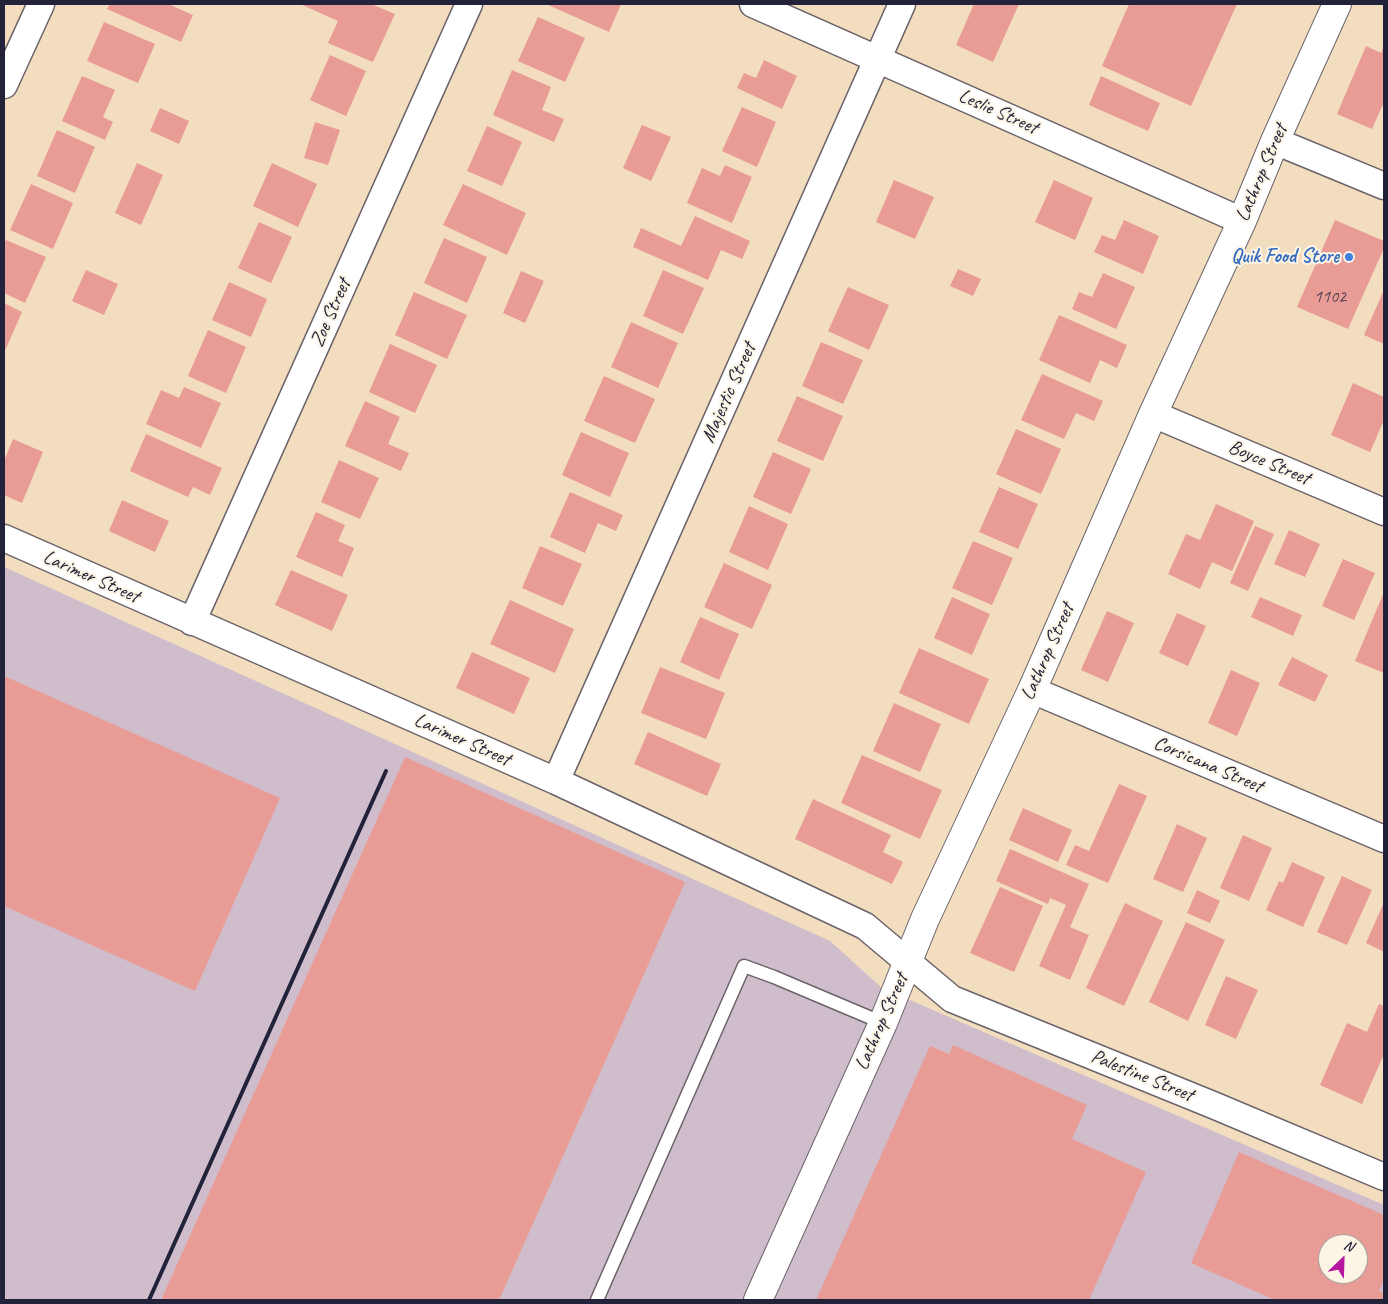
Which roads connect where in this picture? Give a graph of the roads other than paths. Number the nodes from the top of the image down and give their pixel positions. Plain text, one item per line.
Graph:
1 (40, 4) edge
2 (469, 4) edge
3 (753, 4) edge
4 (902, 4) edge
5 (1337, 4) edge
6 (878, 59) junction
7 (4, 85) edge
8 (1276, 141) junction
9 (1384, 186) edge
10 (1242, 221) junction
11 (1153, 414) junction
12 (1384, 512) edge
13 (4, 538) edge
14 (192, 622) junction
15 (1032, 690) junction
16 (556, 782) junction
17 (1384, 839) edge
18 (908, 962) junction
19 (883, 1023) junction
20 (1384, 1177) edge
21 (597, 1300) edge
22 (758, 1300) edge

1 - 7 street
2 - 14 street, Zoe Street
3 - 6 street, Leslie Street
4 - 6 street, Majestic Street
5 - 8 street, Lathrop Street
6 - 10 street, Leslie Street
6 - 16 street, Majestic Street
8 - 9 street
8 - 10 street, Lathrop Street
10 - 11 street, Lathrop Street
11 - 12 street, Boyce Street
11 - 15 street, Lathrop Street
13 - 14 street, Larimer Street
14 - 16 street, Larimer Street
15 - 17 street, Corsicana Street
15 - 18 street, Lathrop Street
16 - 18 street, Larimer Street
18 - 19 street, Lathrop Street
18 - 20 street, Palestine Street
19 - 21 lane
19 - 22 street, Lathrop Street

